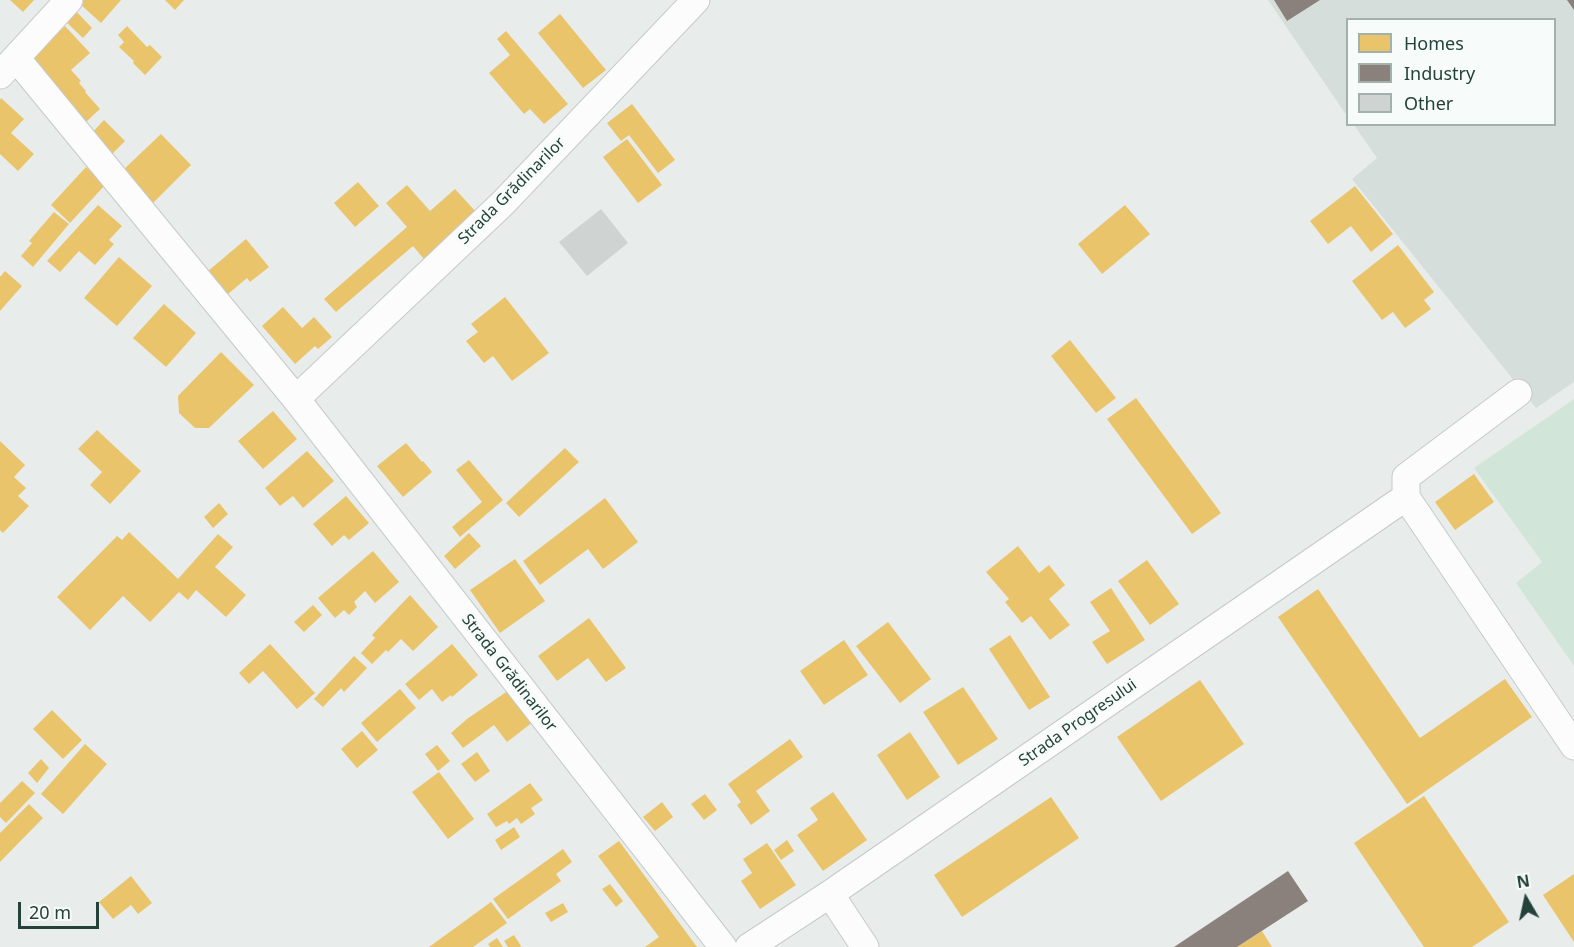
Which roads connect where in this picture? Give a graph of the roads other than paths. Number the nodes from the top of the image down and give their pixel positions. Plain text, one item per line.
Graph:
1 (69, 0) edge
2 (696, 0) edge
3 (8, 66) edge
4 (1518, 393) dead end
5 (296, 399) junction
6 (1406, 497) junction
7 (1574, 746) edge
8 (830, 894) junction
9 (723, 947) edge
10 (749, 947) edge
11 (865, 947) edge

1 - 3 street
2 - 5 street, Strada Grădinarilor
3 - 5 street, Strada Grădinarilor
4 - 6 street
5 - 9 street, Strada Grădinarilor
6 - 7 street
6 - 8 street, Strada Progresului
8 - 10 street, Strada Progresului
8 - 11 street

